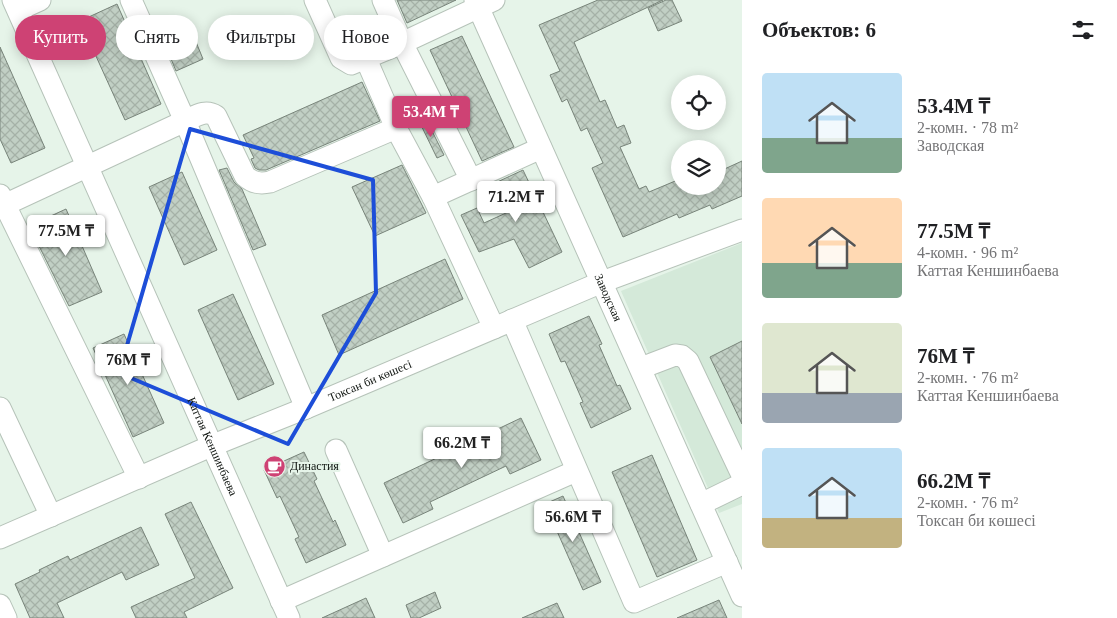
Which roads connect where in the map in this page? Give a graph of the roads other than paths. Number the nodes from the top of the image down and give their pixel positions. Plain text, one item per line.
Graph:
1 (40, 0) edge
2 (131, 0) edge
3 (315, 0) edge
4 (383, 0) edge
5 (483, 2) edge
6 (15, 5) edge
7 (390, 15) edge
8 (324, 20) edge
9 (407, 40) edge
10 (407, 53) edge
11 (344, 60) edge
12 (363, 60) edge
13 (366, 60) edge
14 (185, 121) junction
15 (396, 128) junction
16 (542, 148) junction
17 (87, 166) junction
18 (471, 180) junction
19 (433, 198) junction
20 (2, 202) edge
21 (742, 230) edge
22 (602, 282) junction
23 (503, 324) junction
24 (641, 368) junction
25 (0, 408) edge
26 (306, 408) junction
27 (211, 446) junction
28 (336, 450) dead end
29 (576, 472) junction
30 (742, 475) edge
31 (139, 478) junction
32 (742, 484) edge
33 (701, 504) junction
34 (51, 516) junction
35 (0, 538) edge
36 (383, 556) junction
37 (727, 562) junction
38 (742, 596) edge
39 (0, 605) edge
40 (285, 609) edge
41 (638, 610) edge
42 (6, 618) edge

1 - 6 street
2 - 14 street
3 - 8 street
4 - 7 street
5 - 9 street
5 - 16 street, Заводская
6 - 17 street, Каттая Кеншинбаева
10 - 18 street
11 - 12 street
13 - 15 street
14 - 15 street
14 - 17 street
14 - 26 street
15 - 19 street
16 - 18 street
16 - 22 street, Заводская
17 - 20 street
17 - 27 street, Каттая Кеншинбаева
18 - 19 street
19 - 23 street
20 - 31 street
21 - 22 street, Токсан би көшесі
22 - 23 street, Токсан би көшесі
22 - 24 street, Заводская
23 - 26 street, Токсан би көшесі
23 - 29 street
24 - 30 street
24 - 33 street, Заводская
25 - 34 street
26 - 27 street, Токсан би көшесі
27 - 31 street, Токсан би көшесі
27 - 40 street, Каттая Кеншинбаева
28 - 36 street
29 - 36 street
29 - 41 street
31 - 34 street, Токсан би көшесі
32 - 33 street
33 - 37 street, Заводская
34 - 35 street, Токсан би көшесі
36 - 40 street
37 - 38 street, Заводская
37 - 41 street
39 - 42 street

